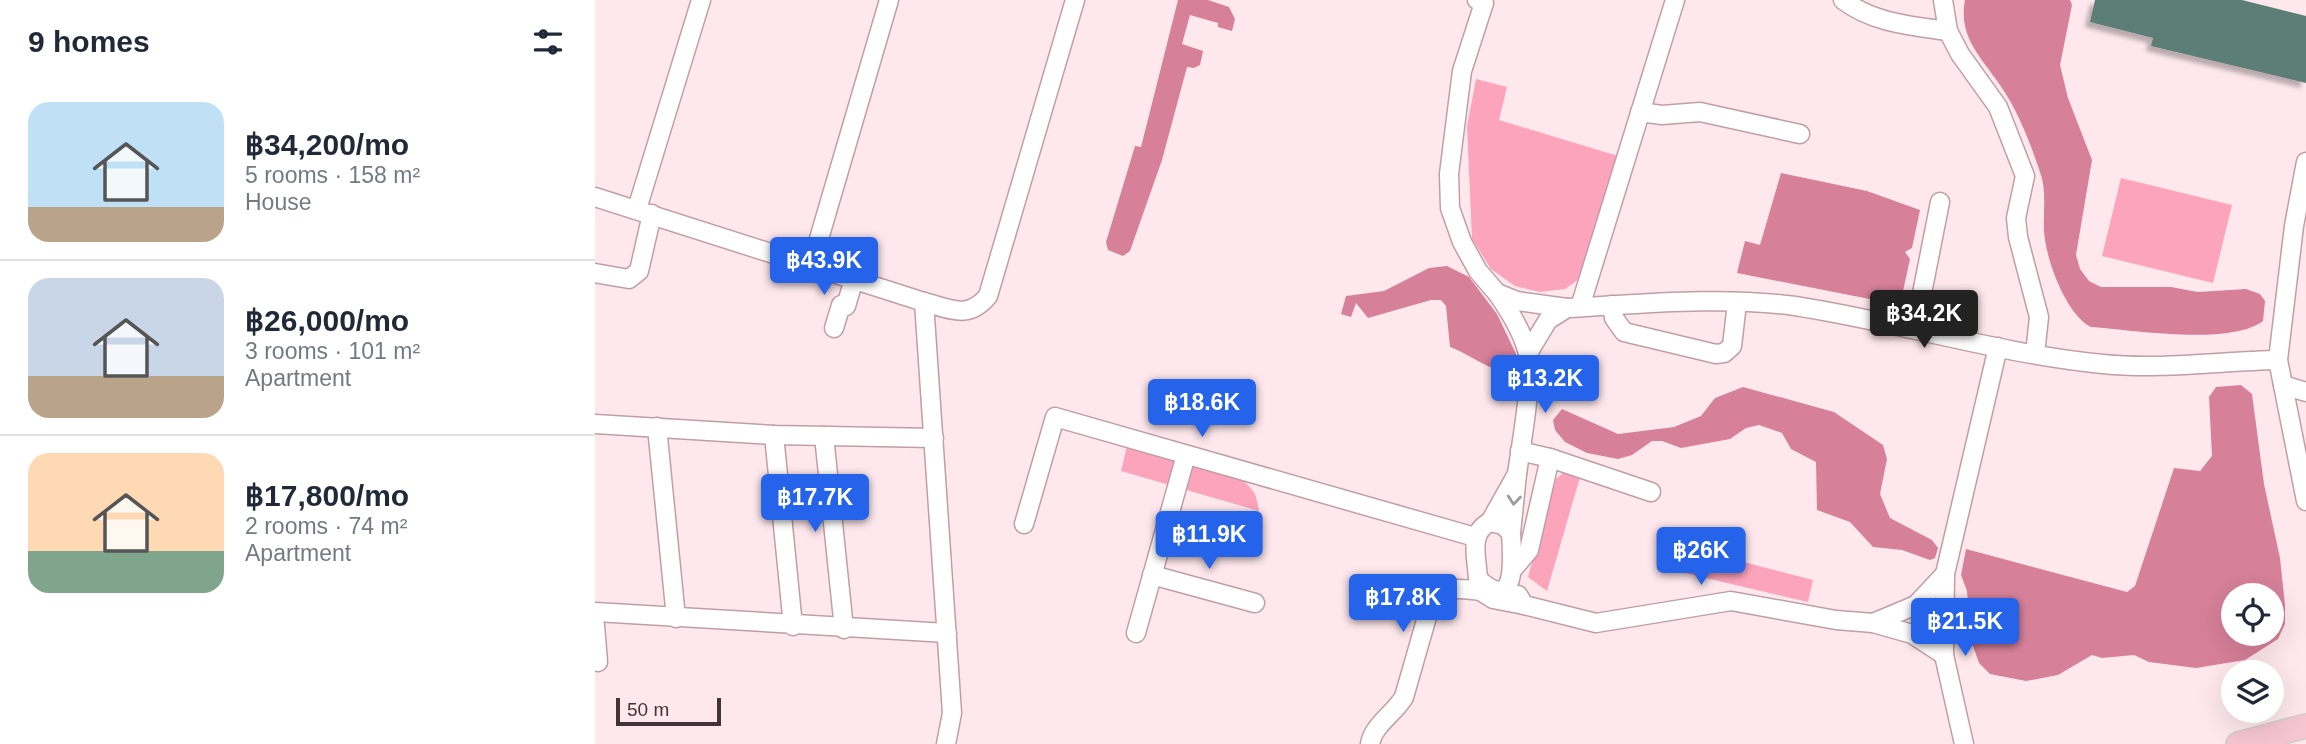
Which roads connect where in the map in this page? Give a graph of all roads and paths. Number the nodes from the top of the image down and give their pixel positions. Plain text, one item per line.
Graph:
1 (701, 0) edge
2 (889, 0) edge
3 (1075, 0) edge
4 (1477, 0) edge
5 (1675, 0) edge
6 (1843, 0) edge
7 (1943, 0) edge
8 (1948, 31) junction
9 (1640, 112) junction
10 (1800, 134) dead end
11 (2306, 162) edge
12 (595, 197) edge
13 (1940, 202) dead end
14 (645, 212) junction
15 (811, 266) junction
16 (595, 273) edge
17 (854, 279) junction
18 (1497, 293) junction
19 (924, 302) junction
20 (1737, 303) junction
21 (1612, 305) junction
22 (1574, 308) junction
23 (834, 328) dead end
24 (1915, 328) junction
25 (1998, 347) junction
26 (1528, 353) junction
27 (2035, 354) junction
28 (2279, 360) junction
29 (2283, 386) junction
30 (2306, 392) edge
31 (595, 424) edge
32 (657, 427) junction
33 (774, 435) junction
34 (824, 436) junction
35 (934, 438) junction
36 (1520, 451) junction
37 (1186, 455) junction
38 (1550, 458) junction
39 (1517, 474) junction
40 (1651, 492) dead end
41 (2306, 501) edge
42 (1490, 522) junction
43 (1024, 524) dead end
44 (1511, 533) junction
45 (1475, 537) junction
46 (1513, 572) junction
47 (1945, 574) junction
48 (1152, 575) junction
49 (1480, 585) junction
50 (1255, 603) dead end
51 (1524, 605) junction
52 (595, 612) edge
53 (676, 618) junction
54 (1873, 623) junction
55 (595, 625) edge
56 (793, 626) junction
57 (844, 629) junction
58 (947, 633) junction
59 (1136, 633) dead end
60 (1944, 655) junction
61 (598, 662) dead end
62 (2306, 726) edge
63 (946, 744) edge
64 (1370, 744) edge
65 (1965, 744) edge
66 (2238, 744) edge

1 - 14 street
2 - 15 street
3 - 19 street
4 - 18 street
5 - 9 street
6 - 8 street
7 - 8 street
8 - 27 street
9 - 10 street
9 - 22 street
11 - 28 street
12 - 14 street
13 - 24 street
14 - 15 street
14 - 16 street
15 - 17 street
17 - 19 street
17 - 23 street
18 - 22 street
18 - 26 street
19 - 35 street
20 - 21 street
20 - 21 street
20 - 24 street
21 - 22 street
22 - 26 street
24 - 25 street
25 - 27 street
25 - 47 street
26 - 36 street
27 - 28 street
28 - 29 street
29 - 30 street
29 - 41 street
31 - 32 street
32 - 33 street
32 - 53 street
33 - 34 street
33 - 56 street
34 - 35 street
34 - 57 street
35 - 58 street
36 - 38 street
36 - 39 street
37 - 43 street
37 - 45 street
37 - 48 street
38 - 40 street
38 - 46 street
39 - 42 street
39 -> 44 street
42 - 44 street
42 - 45 street
44 - 46 street
45 - 49 street
46 - 49 street
46 - 51 street
47 - 54 street
47 - 60 street
48 - 50 street
48 - 59 street
49 - 51 street
49 - 64 street
51 - 54 street
52 - 53 street
53 - 56 street
54 - 60 street
55 - 61 street
56 - 57 street
57 - 58 street
58 - 63 street
60 - 65 street
62 - 66 main road

